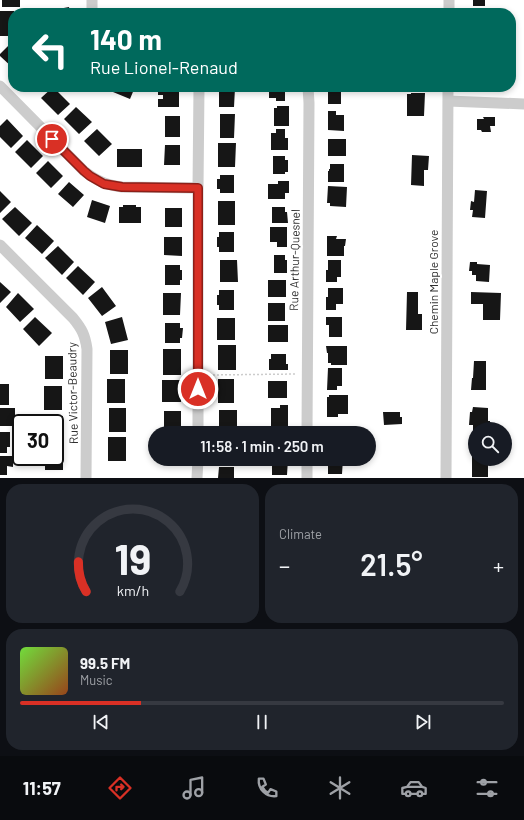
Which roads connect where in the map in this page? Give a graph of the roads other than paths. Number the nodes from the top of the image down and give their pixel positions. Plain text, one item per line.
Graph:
1 (0, 86) edge
2 (199, 92) edge
3 (308, 92) edge
4 (448, 92) edge
5 (448, 101) junction
6 (524, 104) edge
7 (198, 188) junction
8 (0, 246) edge
9 (198, 426) edge
10 (307, 426) edge
11 (198, 466) edge
12 (307, 466) edge
13 (86, 478) edge
14 (197, 478) edge
15 (307, 478) edge
16 (446, 478) edge

1 - 7 street
2 - 7 street
3 - 10 street, Rue Arthur-Quesnel
4 - 5 street, Chemin Maple Grove
5 - 6 street
5 - 16 street, Chemin Maple Grove
7 - 9 street
8 - 13 street, Rue Victor-Beaudry
11 - 14 street
12 - 15 street

